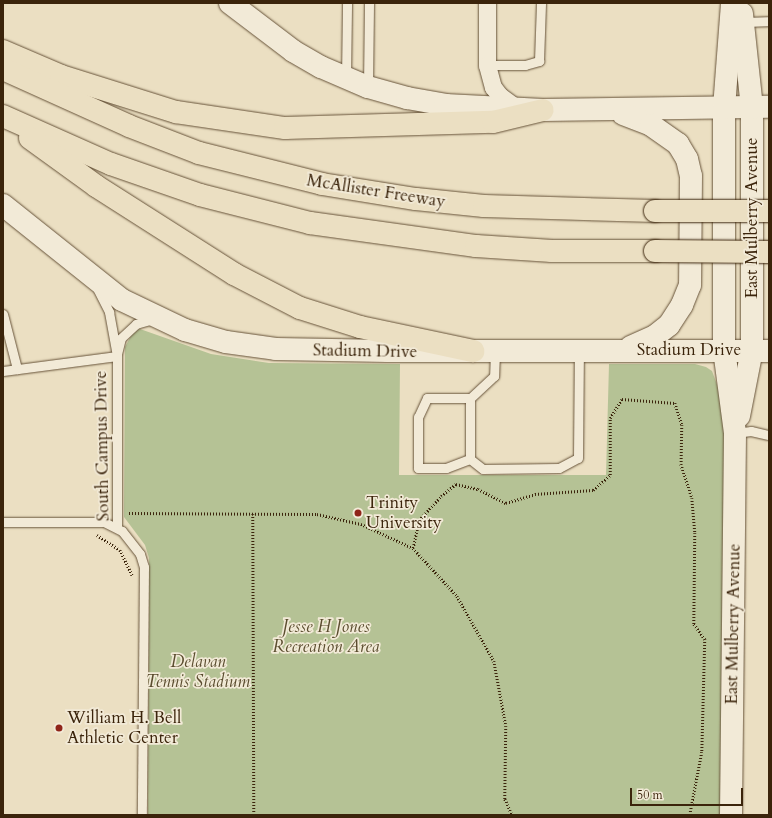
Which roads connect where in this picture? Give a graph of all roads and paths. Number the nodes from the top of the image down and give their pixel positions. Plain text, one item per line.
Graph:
1 (230, 3) edge
2 (347, 3) edge
3 (369, 3) edge
4 (487, 3) edge
5 (541, 3) edge
6 (738, 9) edge
7 (769, 21) edge
8 (3, 51) edge
9 (487, 65) junction
10 (3, 69) edge
11 (346, 78) junction
12 (368, 87) junction
13 (724, 108) junction
14 (760, 108) edge
15 (518, 109) junction
16 (543, 110) junction
17 (613, 110) junction
18 (3, 117) edge
19 (3, 205) edge
20 (769, 212) edge
21 (769, 252) edge
22 (89, 273) junction
23 (3, 314) edge
24 (159, 318) junction
25 (579, 350) junction
26 (621, 350) junction
27 (724, 350) junction
28 (473, 351) junction
29 (495, 351) junction
30 (761, 351) edge
31 (117, 356) junction
32 (17, 369) junction
33 (3, 371) edge
34 (470, 398) junction
35 (735, 433) junction
36 (769, 434) edge
37 (470, 459) junction
38 (128, 513) dead end
39 (253, 514) junction
40 (3, 522) edge
41 (117, 527) junction
42 (91, 535) dead end
43 (413, 548) junction
44 (133, 579) dead end
45 (142, 815) edge
46 (254, 815) edge
47 (512, 815) edge
48 (690, 815) edge
49 (731, 815) edge

1 - 11 main road
2 - 11 lane
3 - 12 lane
4 - 9 street
5 - 9 lane
6 - 7 lane
6 - 13 main road, East Mulberry Avenue
6 - 14 main road, East Mulberry Avenue
8 - 16 highway
9 - 15 street
10 - 20 highway, McAllister Freeway, bridge
11 - 12 main road
12 - 15 main road
13 - 14 main road
13 - 17 main road
13 - 27 main road, East Mulberry Avenue
14 - 30 main road, East Mulberry Avenue
15 - 16 main road
16 - 17 main road
17 - 26 main road
18 - 21 highway, bridge
18 - 28 highway
19 - 22 main road, Stadium Drive
22 - 24 main road, Stadium Drive
22 - 31 lane
23 - 32 lane
24 - 28 main road, Stadium Drive
24 - 31 lane
25 - 26 main road, Stadium Drive
25 - 29 main road, Stadium Drive
25 - 37 lane
26 - 27 main road, Stadium Drive
27 - 30 main road, Stadium Drive
27 - 35 main road, East Mulberry Avenue
28 - 29 main road, Stadium Drive
29 - 34 lane
30 - 35 main road, East Mulberry Avenue
31 - 32 lane
31 - 41 lane, South Campus Drive
32 - 33 lane
34 - 37 lane
34 - 37 lane
35 - 36 lane
35 - 49 main road, East Mulberry Avenue
38 - 39 path
39 - 43 path
39 - 46 path
40 - 41 lane
41 - 45 lane, South Campus Drive
42 - 44 path
43 - 47 path
43 - 48 path

